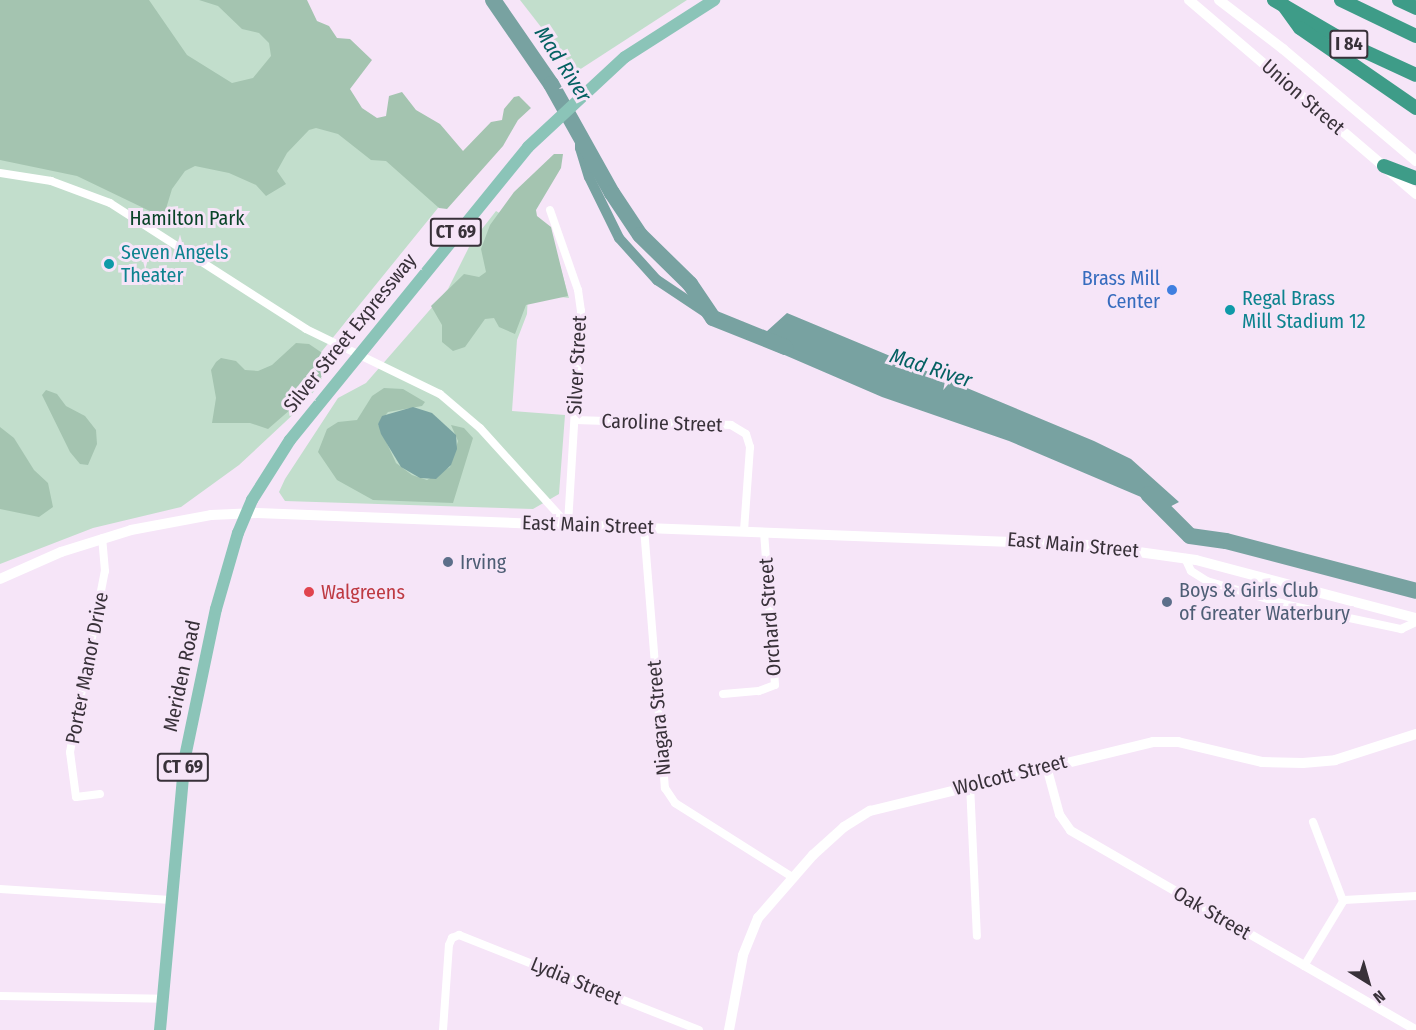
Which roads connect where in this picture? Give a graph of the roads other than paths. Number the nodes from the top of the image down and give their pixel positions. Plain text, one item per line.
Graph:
1 (714, 0) edge
2 (1189, 0) edge
3 (1219, 0) edge
4 (1341, 0) edge
5 (1399, 0) edge
6 (1279, 3) edge
7 (1416, 8) edge
8 (1416, 36) edge
9 (1416, 75) edge
10 (1416, 108) edge
11 (1416, 161) edge
12 (1384, 166) junction
13 (0, 173) edge
14 (1416, 178) edge
15 (1416, 194) edge
16 (550, 210) dead end
17 (575, 420) junction
18 (245, 513) junction
19 (568, 525) junction
20 (644, 528) junction
21 (744, 531) junction
22 (764, 532) junction
23 (102, 538) junction
24 (1185, 558) junction
25 (0, 579) edge
26 (1416, 620) edge
27 (723, 694) dead end
28 (1416, 734) edge
29 (1046, 766) junction
30 (970, 784) junction
31 (100, 794) dead end
32 (1313, 822) dead end
33 (792, 877) junction
34 (0, 889) edge
35 (1416, 896) edge
36 (171, 900) junction
37 (1343, 901) junction
38 (977, 936) dead end
39 (1304, 966) junction
40 (0, 996) edge
41 (164, 999) junction
42 (160, 1030) edge
43 (443, 1030) edge
44 (699, 1030) edge
45 (729, 1030) edge
46 (1416, 1030) edge

1 - 18 main road, Silver Street Expressway / CT 69
2 - 12 main road, Union Street
3 - 11 main road, Union Street
4 - 8 highway, I 84
5 - 7 highway
6 - 9 highway, I 84
6 - 10 highway
12 - 14 highway
12 - 15 main road, Union Street
13 - 19 street
16 - 17 street, Silver Street
17 - 19 street, Silver Street
17 - 21 street, Caroline Street
18 - 19 main road, East Main Street
18 - 23 main road, East Main Street
18 - 36 main road, Meriden Road / CT 69
19 - 20 main road, East Main Street
20 - 21 main road, East Main Street
20 - 33 street, Niagara Street
21 - 22 main road, East Main Street
22 - 24 main road, East Main Street
22 - 27 street, Orchard Street
23 - 25 main road, East Main Street
23 - 31 street, Porter Manor Drive
24 - 26 main road, East Main Street
24 - 26 street, East Main Street
28 - 29 main road, Wolcott Street
29 - 30 main road, Wolcott Street
29 - 39 street, Oak Street
30 - 33 main road, Wolcott Street
30 - 38 street
32 - 37 street
33 - 45 main road, Wolcott Street
34 - 36 street
35 - 37 street
36 - 41 main road, Meriden Road / CT 69
37 - 39 street
39 - 46 street, Oak Street
40 - 41 street
41 - 42 main road, Meriden Road / CT 69
43 - 44 street, Lydia Street

